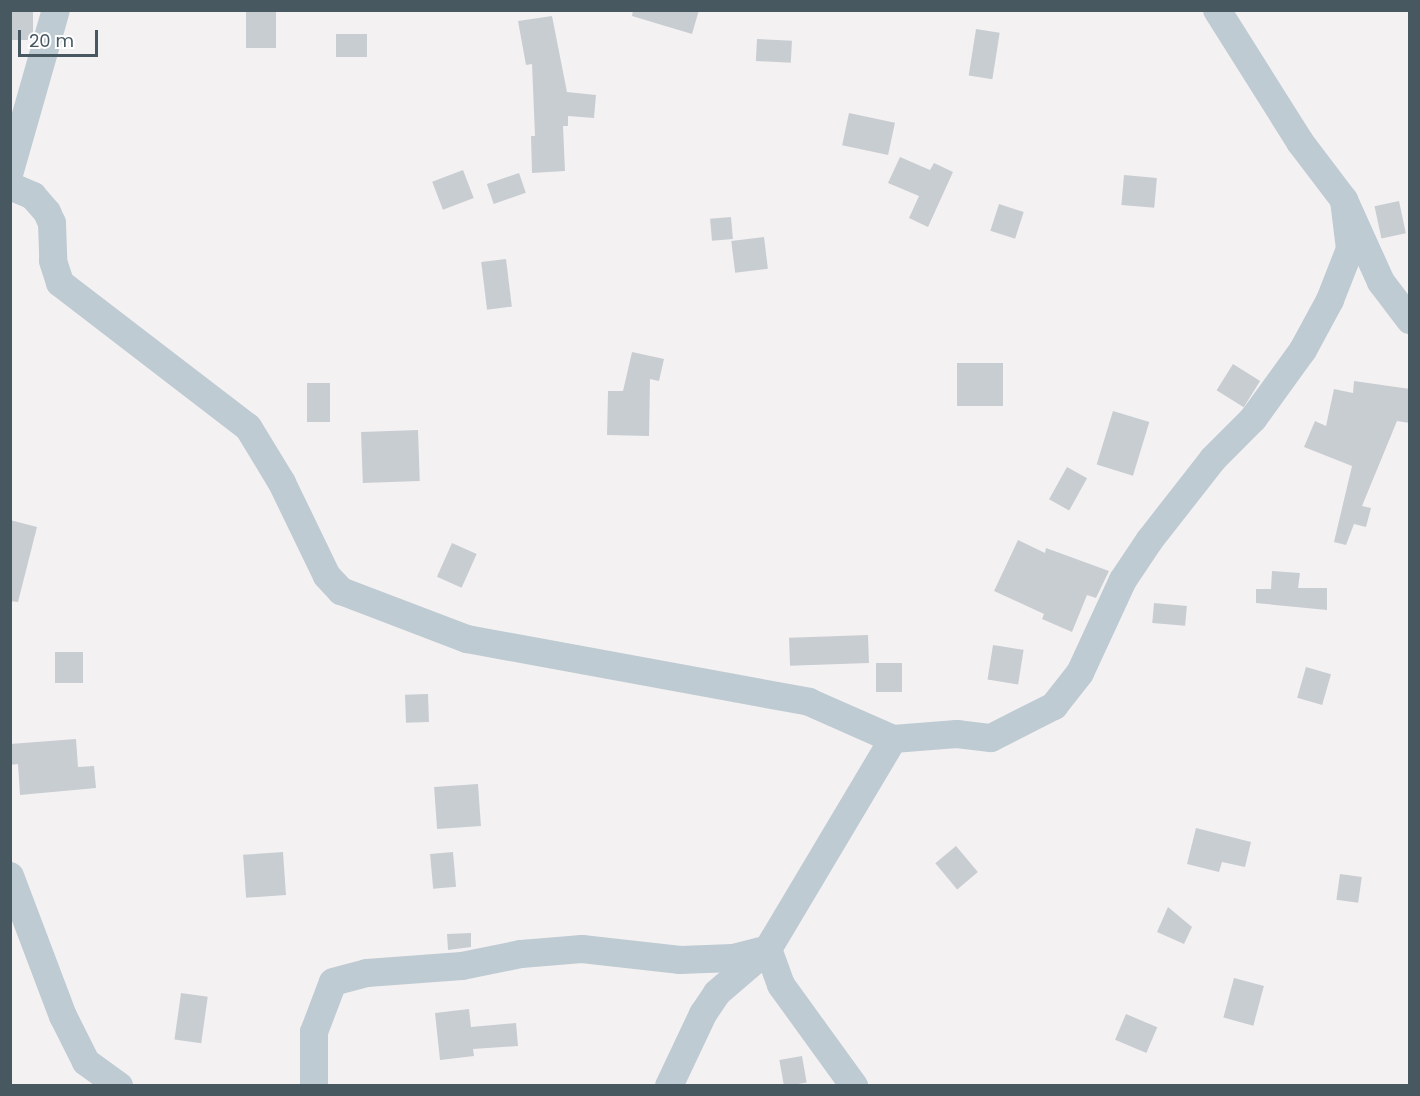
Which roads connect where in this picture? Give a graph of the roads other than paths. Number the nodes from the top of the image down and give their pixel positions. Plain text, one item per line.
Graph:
1 (56, 10) edge
2 (1217, 10) edge
3 (17, 138) edge
4 (10, 171) edge
5 (10, 186) edge
6 (1344, 200) junction
7 (1410, 320) edge
8 (893, 740) junction
9 (10, 876) edge
10 (768, 949) junction
11 (119, 1086) edge
12 (314, 1086) edge
13 (669, 1086) edge
14 (854, 1086) edge

1 - 3 street
2 - 6 street
3 - 4 street
5 - 8 street
6 - 7 street
6 - 8 street
8 - 10 street
9 - 11 street
10 - 12 street
10 - 13 street
10 - 14 street

